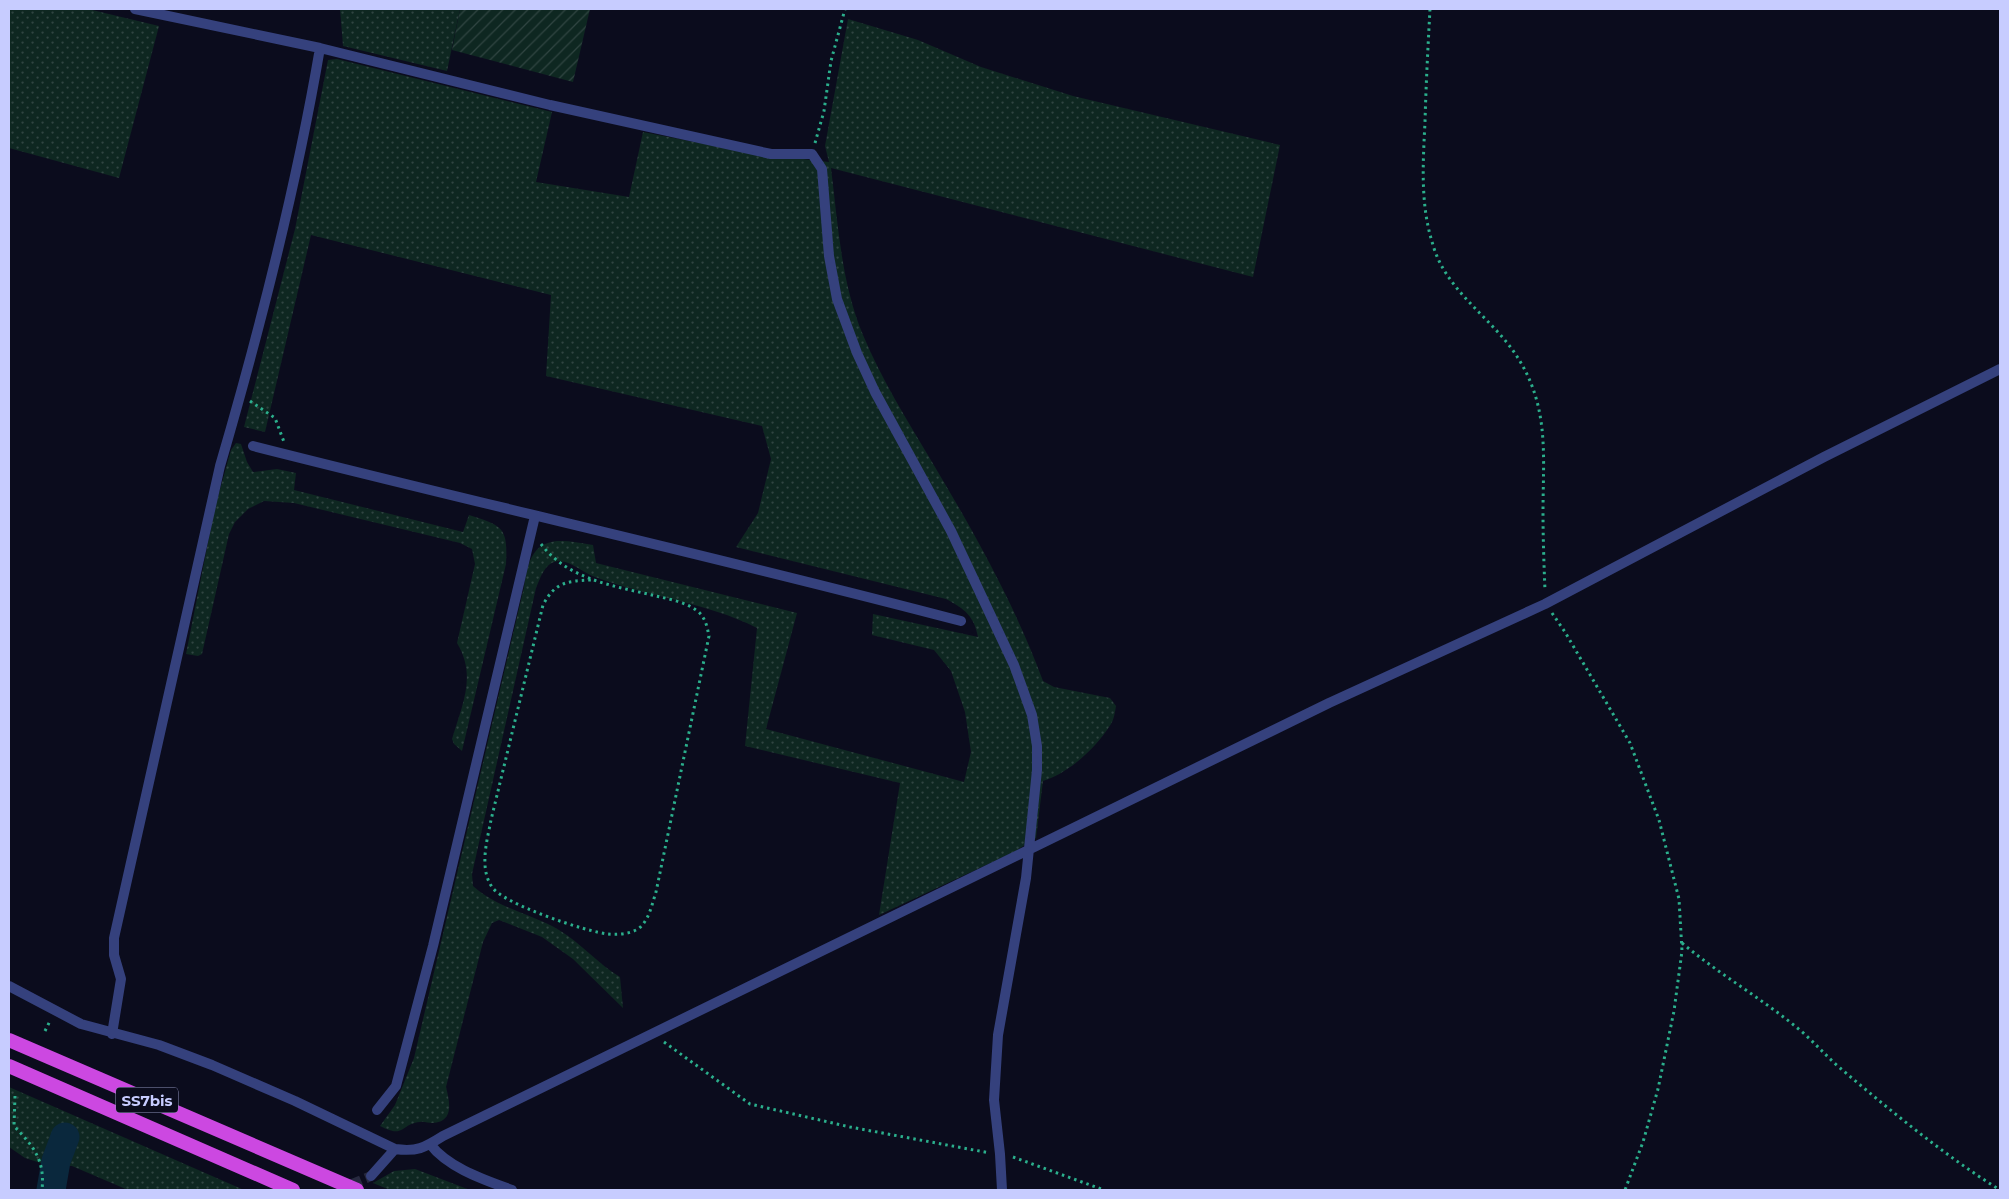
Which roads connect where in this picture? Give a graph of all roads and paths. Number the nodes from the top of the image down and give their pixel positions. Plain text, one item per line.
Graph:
1 (135, 9) edge
2 (845, 9) edge
3 (1430, 9) edge
4 (320, 48) junction
5 (812, 154) junction
6 (2000, 369) edge
7 (241, 396) junction
8 (253, 446) dead end
9 (289, 455) junction
10 (534, 516) junction
11 (531, 530) junction
12 (591, 580) junction
13 (1545, 604) junction
14 (961, 621) dead end
15 (1029, 849) junction
16 (1682, 942) junction
17 (9, 986) edge
18 (654, 1033) junction
19 (112, 1034) junction
20 (9, 1040) edge
21 (9, 1066) edge
22 (15, 1096) dead end
23 (377, 1110) dead end
24 (430, 1144) junction
25 (395, 1150) junction
26 (1000, 1154) junction
27 (371, 1176) tunnel mouth
28 (42, 1190) edge
29 (293, 1190) edge
30 (357, 1190) edge
31 (512, 1190) edge
32 (1002, 1190) edge
33 (1104, 1190) edge
34 (1625, 1190) edge
35 (2000, 1190) edge

1 - 4 street
2 - 5 path
3 - 13 path
4 - 5 street
4 - 7 street
5 - 15 street
6 - 13 street
7 - 9 path
7 - 19 street
8 - 9 street
9 - 10 street
10 - 11 street
10 - 14 street
11 - 12 path
11 - 23 street
12 - 12 path
13 - 15 street
13 - 16 path
15 - 18 street
15 - 26 street
16 - 34 path
16 - 35 path
17 - 19 street
18 - 24 street
18 - 26 path
19 - 25 street
20 - 30 highway, SS7bis
21 - 29 highway, SS7bis
22 - 28 path
24 - 25 street
24 - 31 street
25 - 27 street
26 - 32 street
26 - 33 path

